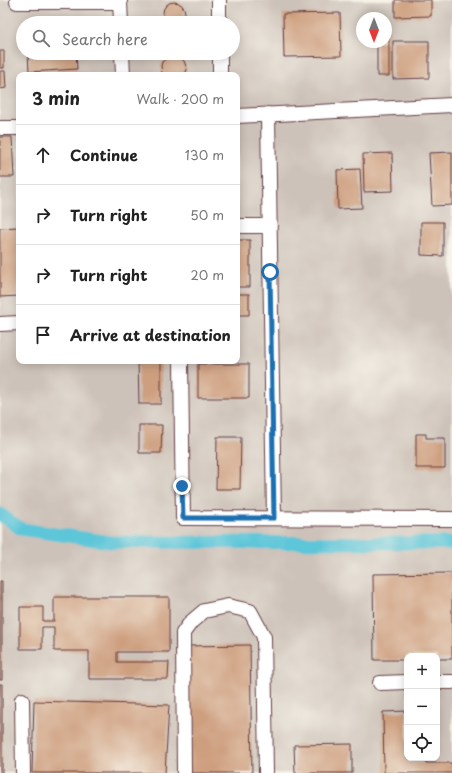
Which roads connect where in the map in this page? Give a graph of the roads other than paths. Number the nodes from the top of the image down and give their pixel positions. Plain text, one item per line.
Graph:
1 (17, 0) edge
2 (219, 0) edge
3 (121, 16) edge
4 (219, 16) edge
5 (122, 60) edge
6 (220, 60) edge
7 (123, 72) edge
8 (220, 72) edge
9 (452, 105) edge
10 (268, 114) junction
11 (240, 116) edge
12 (0, 128) edge
13 (16, 128) edge
14 (240, 226) edge
15 (270, 226) junction
16 (16, 323) edge
17 (0, 324) edge
18 (181, 364) edge
19 (274, 518) junction
20 (452, 519) edge
21 (404, 682) edge
22 (440, 682) edge
23 (452, 682) edge
24 (380, 683) dead end
25 (22, 700) dead end
26 (23, 773) edge
27 (184, 773) edge
28 (266, 773) edge

1 - 3 lane
2 - 4 lane
5 - 7 lane
6 - 8 lane
9 - 10 lane
10 - 11 lane
10 - 15 lane
12 - 13 lane
14 - 15 lane
15 - 19 lane
16 - 17 lane
18 - 19 lane
19 - 20 lane
21 - 24 lane
22 - 23 lane
25 - 26 lane
27 - 28 lane

